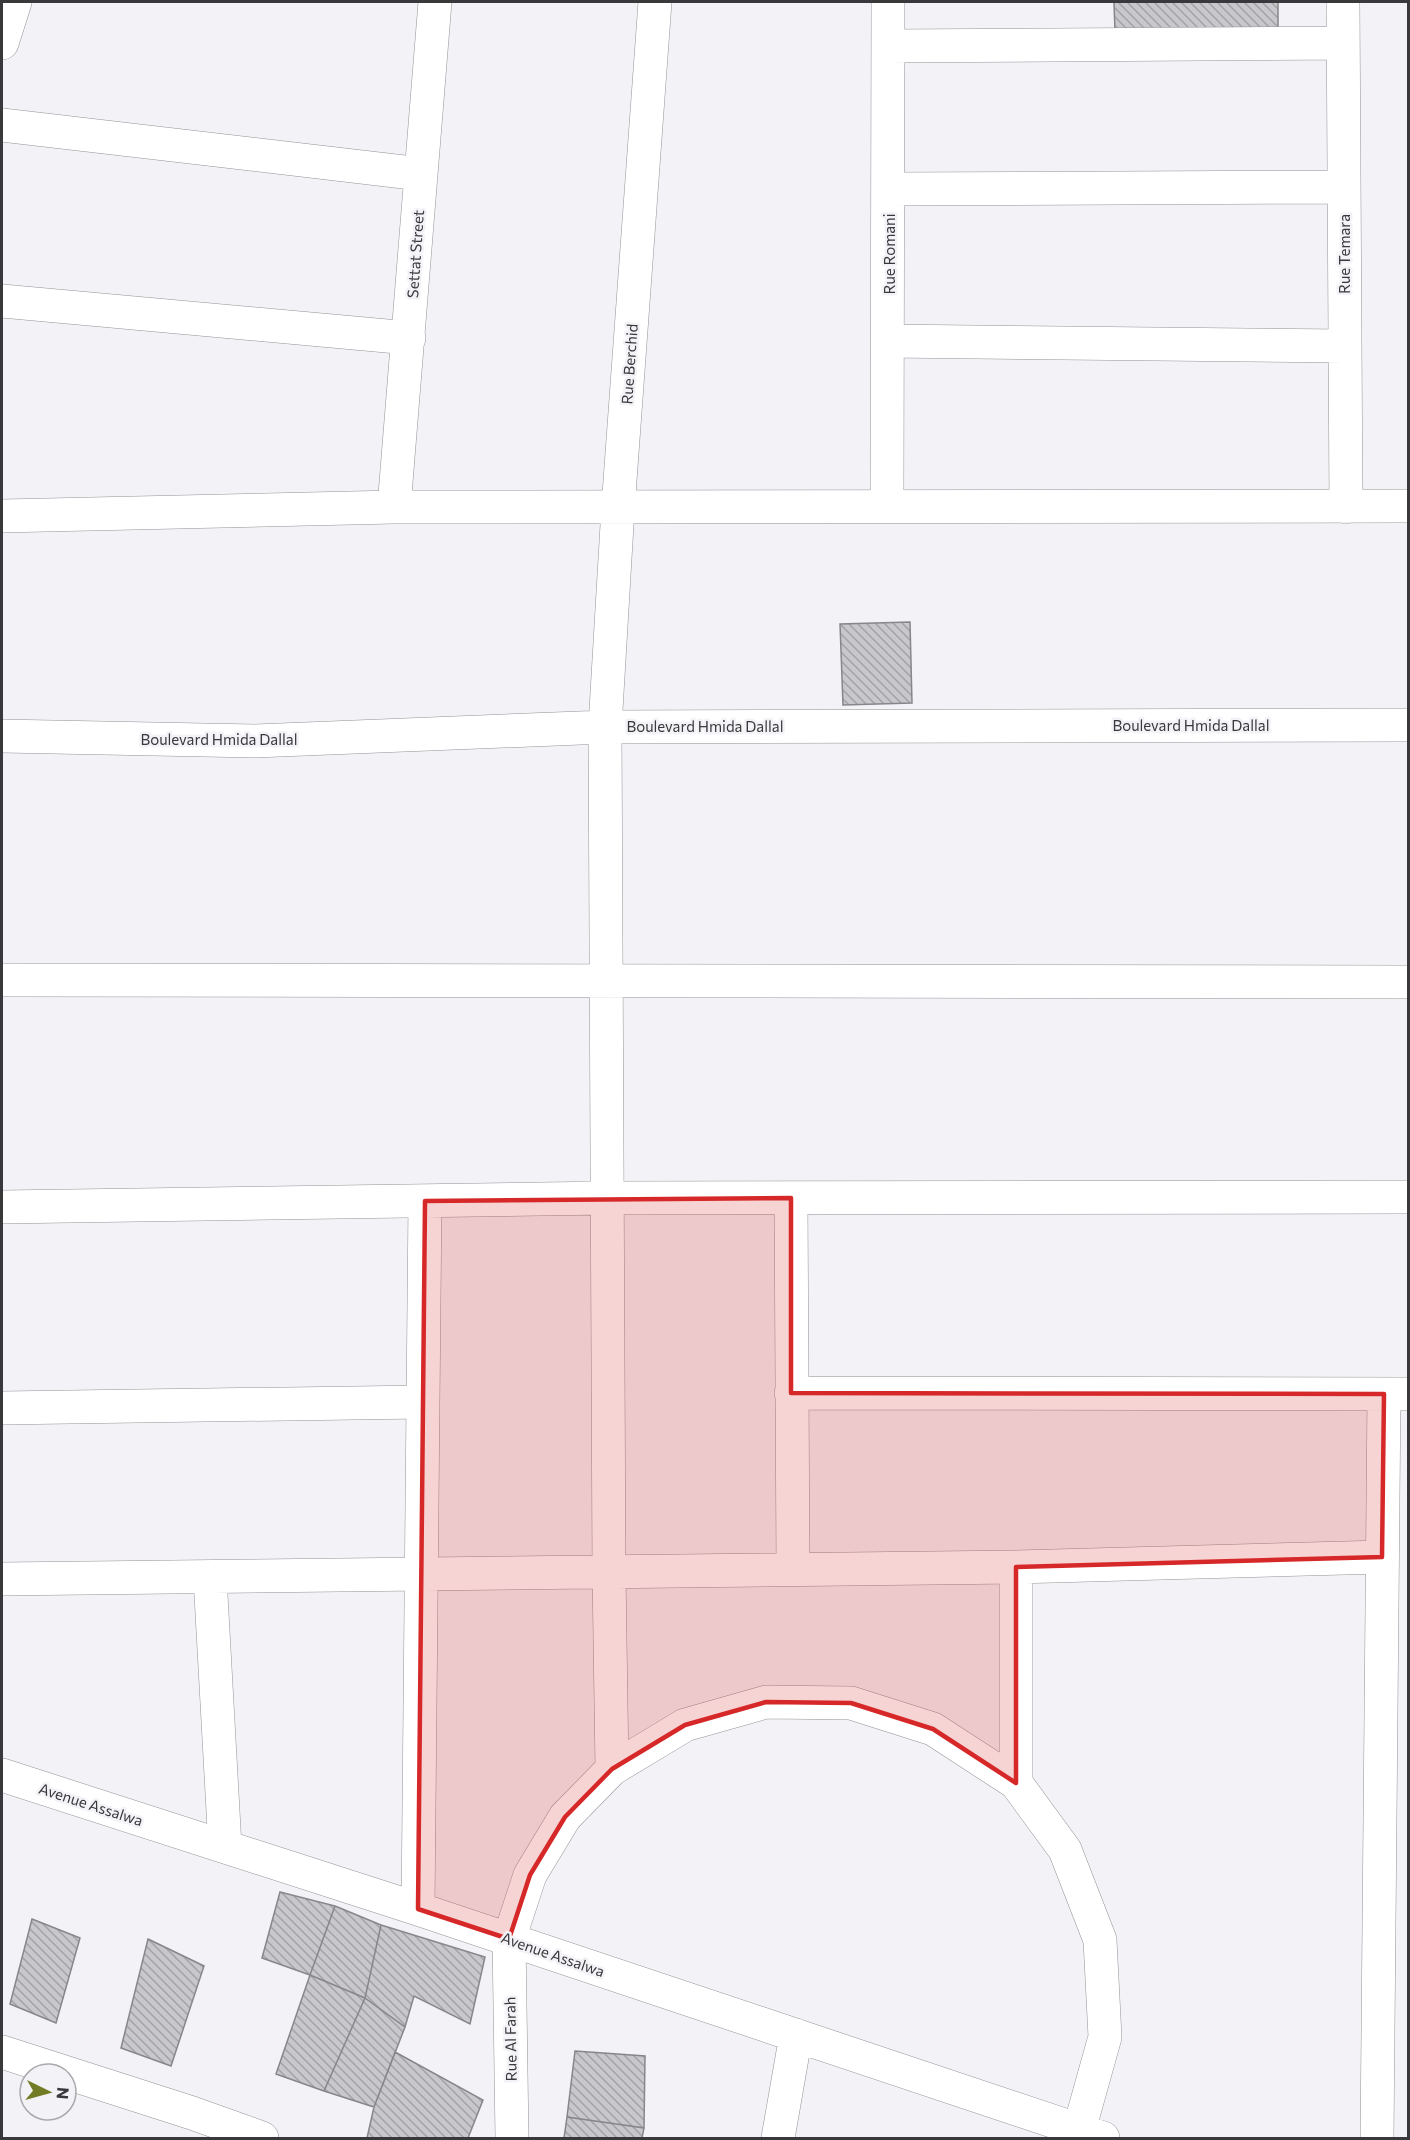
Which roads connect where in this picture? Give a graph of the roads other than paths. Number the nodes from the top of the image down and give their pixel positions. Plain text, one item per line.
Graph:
1 (15, 2) edge
2 (435, 2) edge
3 (655, 2) edge
4 (888, 2) edge
5 (1343, 2) edge
6 (2, 43) edge
7 (1343, 43) junction
8 (888, 46) junction
9 (2, 125) edge
10 (421, 174) junction
11 (1344, 187) junction
12 (889, 189) junction
13 (2, 301) edge
14 (409, 338) junction
15 (888, 341) junction
16 (1344, 346) junction
17 (1408, 506) edge
18 (394, 507) junction
19 (887, 507) junction
20 (1346, 507) junction
21 (618, 508) junction
22 (2, 516) edge
23 (1408, 725) edge
24 (605, 727) junction
25 (2, 736) edge
26 (607, 979) junction
27 (2, 980) edge
28 (1408, 982) edge
29 (1408, 1197) edge
30 (607, 1198) junction
31 (791, 1198) junction
32 (425, 1201) junction
33 (2, 1207) edge
34 (790, 1393) junction
35 (1396, 1394) edge
36 (422, 1402) junction
37 (2, 1408) edge
38 (1383, 1557) junction
39 (1016, 1567) junction
40 (793, 1569) junction
41 (609, 1573) junction
42 (421, 1575) junction
43 (210, 1577) junction
44 (2, 1579) edge
45 (612, 1769) junction
46 (2, 1775) edge
47 (1016, 1783) junction
48 (225, 1847) junction
49 (418, 1909) junction
50 (509, 1939) junction
51 (796, 2035) junction
52 (2, 2052) edge
53 (190, 2126) edge
54 (1091, 2134) edge
55 (262, 2139) edge
56 (512, 2139) edge
57 (778, 2139) edge
58 (1377, 2139) edge

1 - 6 street
2 - 10 street, Settat Street
3 - 21 street, Rue Berchid
4 - 8 street, Rue Romani
5 - 7 street, Rue Temara
7 - 8 street
7 - 11 street, Rue Temara
8 - 12 street, Rue Romani
9 - 10 street
10 - 14 street, Settat Street
11 - 12 street
11 - 16 street, Rue Temara
12 - 15 street, Rue Romani
13 - 14 street
14 - 18 street, Settat Street
15 - 16 street
15 - 19 street, Rue Romani
16 - 20 street, Rue Temara
17 - 20 street
18 - 21 street
18 - 22 street
19 - 20 street
19 - 21 street
21 - 24 street, Rue Berchid
23 - 24 street, Boulevard Hmida Dallal
24 - 25 street, Boulevard Hmida Dallal
24 - 26 street, Rue Berchid
26 - 27 street
26 - 28 street
26 - 30 street, Rue Berchid
29 - 31 street
30 - 31 street
30 - 32 street
30 - 41 street, Rue Berchid
31 - 34 street
32 - 33 street
32 - 36 street
34 - 35 street
34 - 40 street
35 - 38 street
36 - 37 street
36 - 42 street
38 - 39 street
38 - 58 street
39 - 40 street
39 - 47 street
40 - 41 street
41 - 42 street
41 - 45 street, Rue Berchid
42 - 43 street
42 - 49 street
43 - 44 street
43 - 48 street
45 - 47 street, Rue Al Farah
45 - 50 street, Rue Al Farah
46 - 48 street, Avenue Assalwa
47 - 54 street
48 - 49 street, Avenue Assalwa
49 - 50 street, Avenue Assalwa
50 - 51 street, Avenue Assalwa
50 - 56 street, Rue Al Farah
51 - 54 street, Avenue Assalwa
51 - 57 street
52 - 53 street
53 - 55 street

